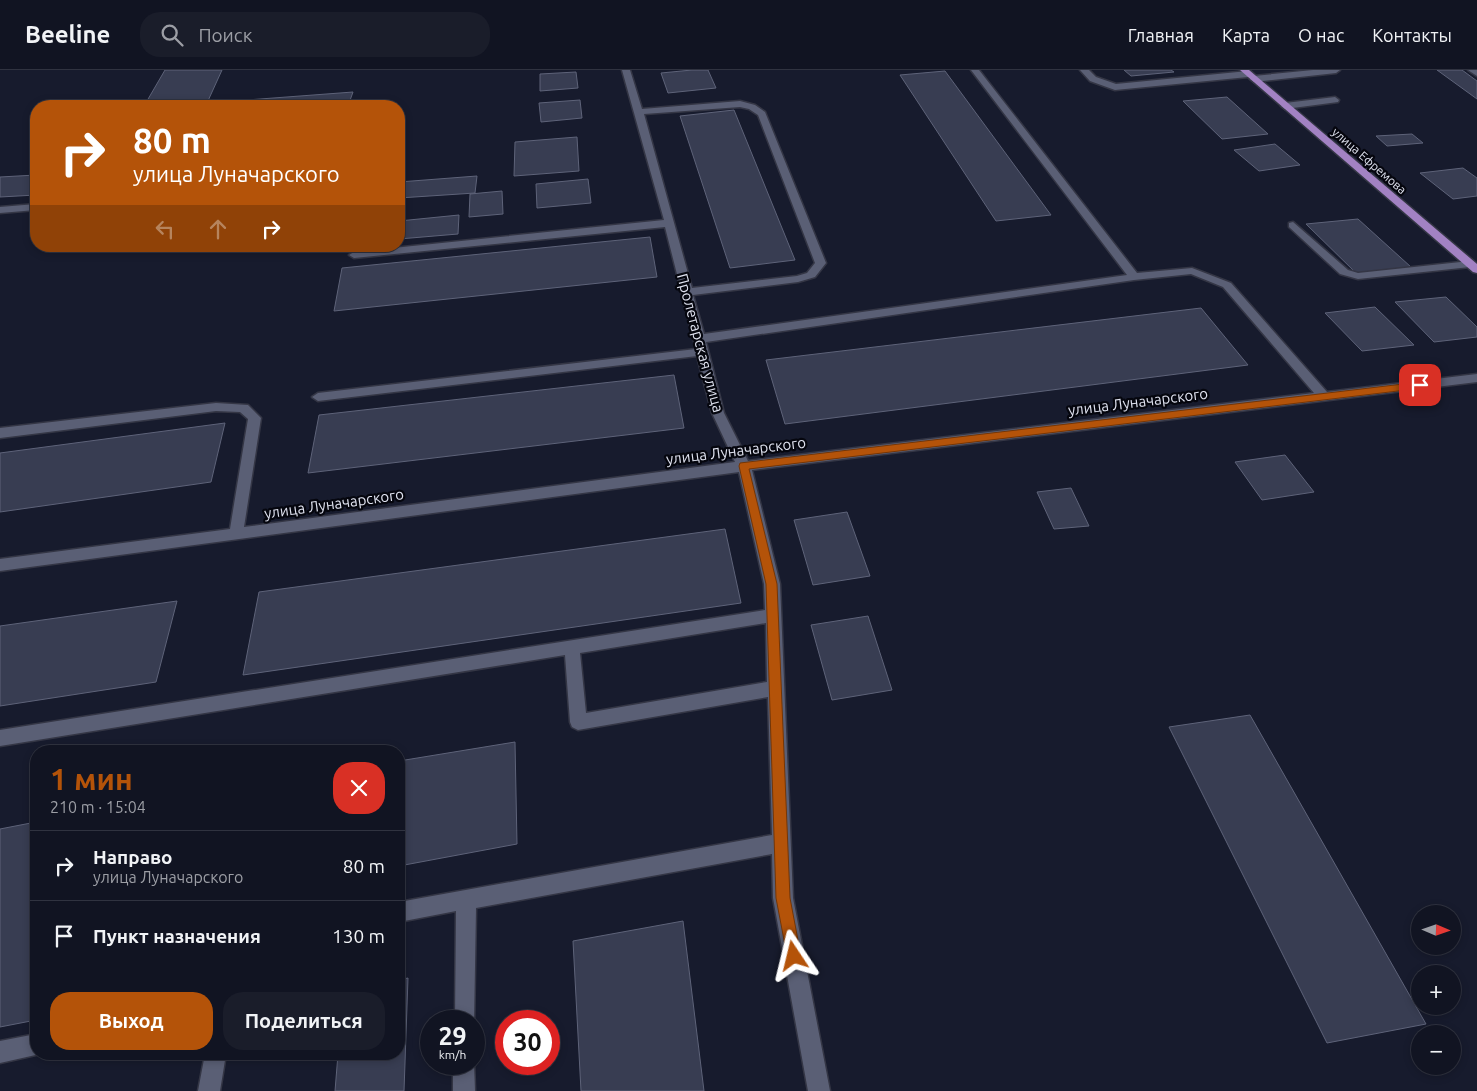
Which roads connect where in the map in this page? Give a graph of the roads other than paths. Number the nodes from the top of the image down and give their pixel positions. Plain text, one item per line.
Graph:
1 (626, 70) edge
2 (975, 70) edge
3 (1084, 70) edge
4 (1336, 70) edge
5 (1472, 70) edge
6 (1477, 73) edge
7 (1249, 74) edge
8 (1335, 100) dead end
9 (1285, 106) junction
10 (639, 112) junction
11 (30, 207) edge
12 (0, 210) edge
13 (669, 224) junction
14 (1293, 225) dead end
15 (405, 250) edge
16 (384, 252) edge
17 (354, 255) dead end
18 (1473, 267) edge
19 (1134, 277) junction
20 (686, 292) junction
21 (700, 346) junction
22 (1477, 378) edge
23 (318, 397) dead end
24 (1324, 397) junction
25 (0, 434) edge
26 (744, 466) junction
27 (236, 533) junction
28 (0, 564) edge
29 (773, 615) junction
30 (572, 647) junction
31 (776, 688) junction
32 (0, 738) edge
33 (781, 843) junction
34 (466, 900) junction
35 (405, 911) edge
36 (465, 1010) edge
37 (30, 1046) edge
38 (0, 1052) edge
39 (214, 1060) edge
40 (464, 1075) edge
41 (209, 1091) edge
42 (464, 1091) edge
43 (819, 1091) edge

1 - 10 street, Пролетарская улица
2 - 19 street
3 - 7 street
4 - 7 street
5 - 6 street
7 - 9 main road, улица Ефремова
8 - 9 street
9 - 18 main road, улица Ефремова
10 - 13 street, Пролетарская улица
10 - 20 street
11 - 12 street
13 - 15 street
13 - 20 street, Пролетарская улица
14 - 18 street
16 - 17 street
19 - 21 street
19 - 24 street
20 - 21 street, Пролетарская улица
21 - 23 street
21 - 26 street, Пролетарская улица
22 - 24 street, улица Луначарского
24 - 26 street, улица Луначарского
25 - 27 street
26 - 27 street, улица Луначарского
26 - 29 street, Пролетарская улица
27 - 28 street, улица Луначарского
29 - 30 street
29 - 31 street, Пролетарская улица
30 - 31 street
30 - 32 street
31 - 33 street, Пролетарская улица
33 - 34 street
33 - 43 street, Пролетарская улица
34 - 35 street
34 - 36 street
37 - 38 street
39 - 41 street
40 - 42 street

